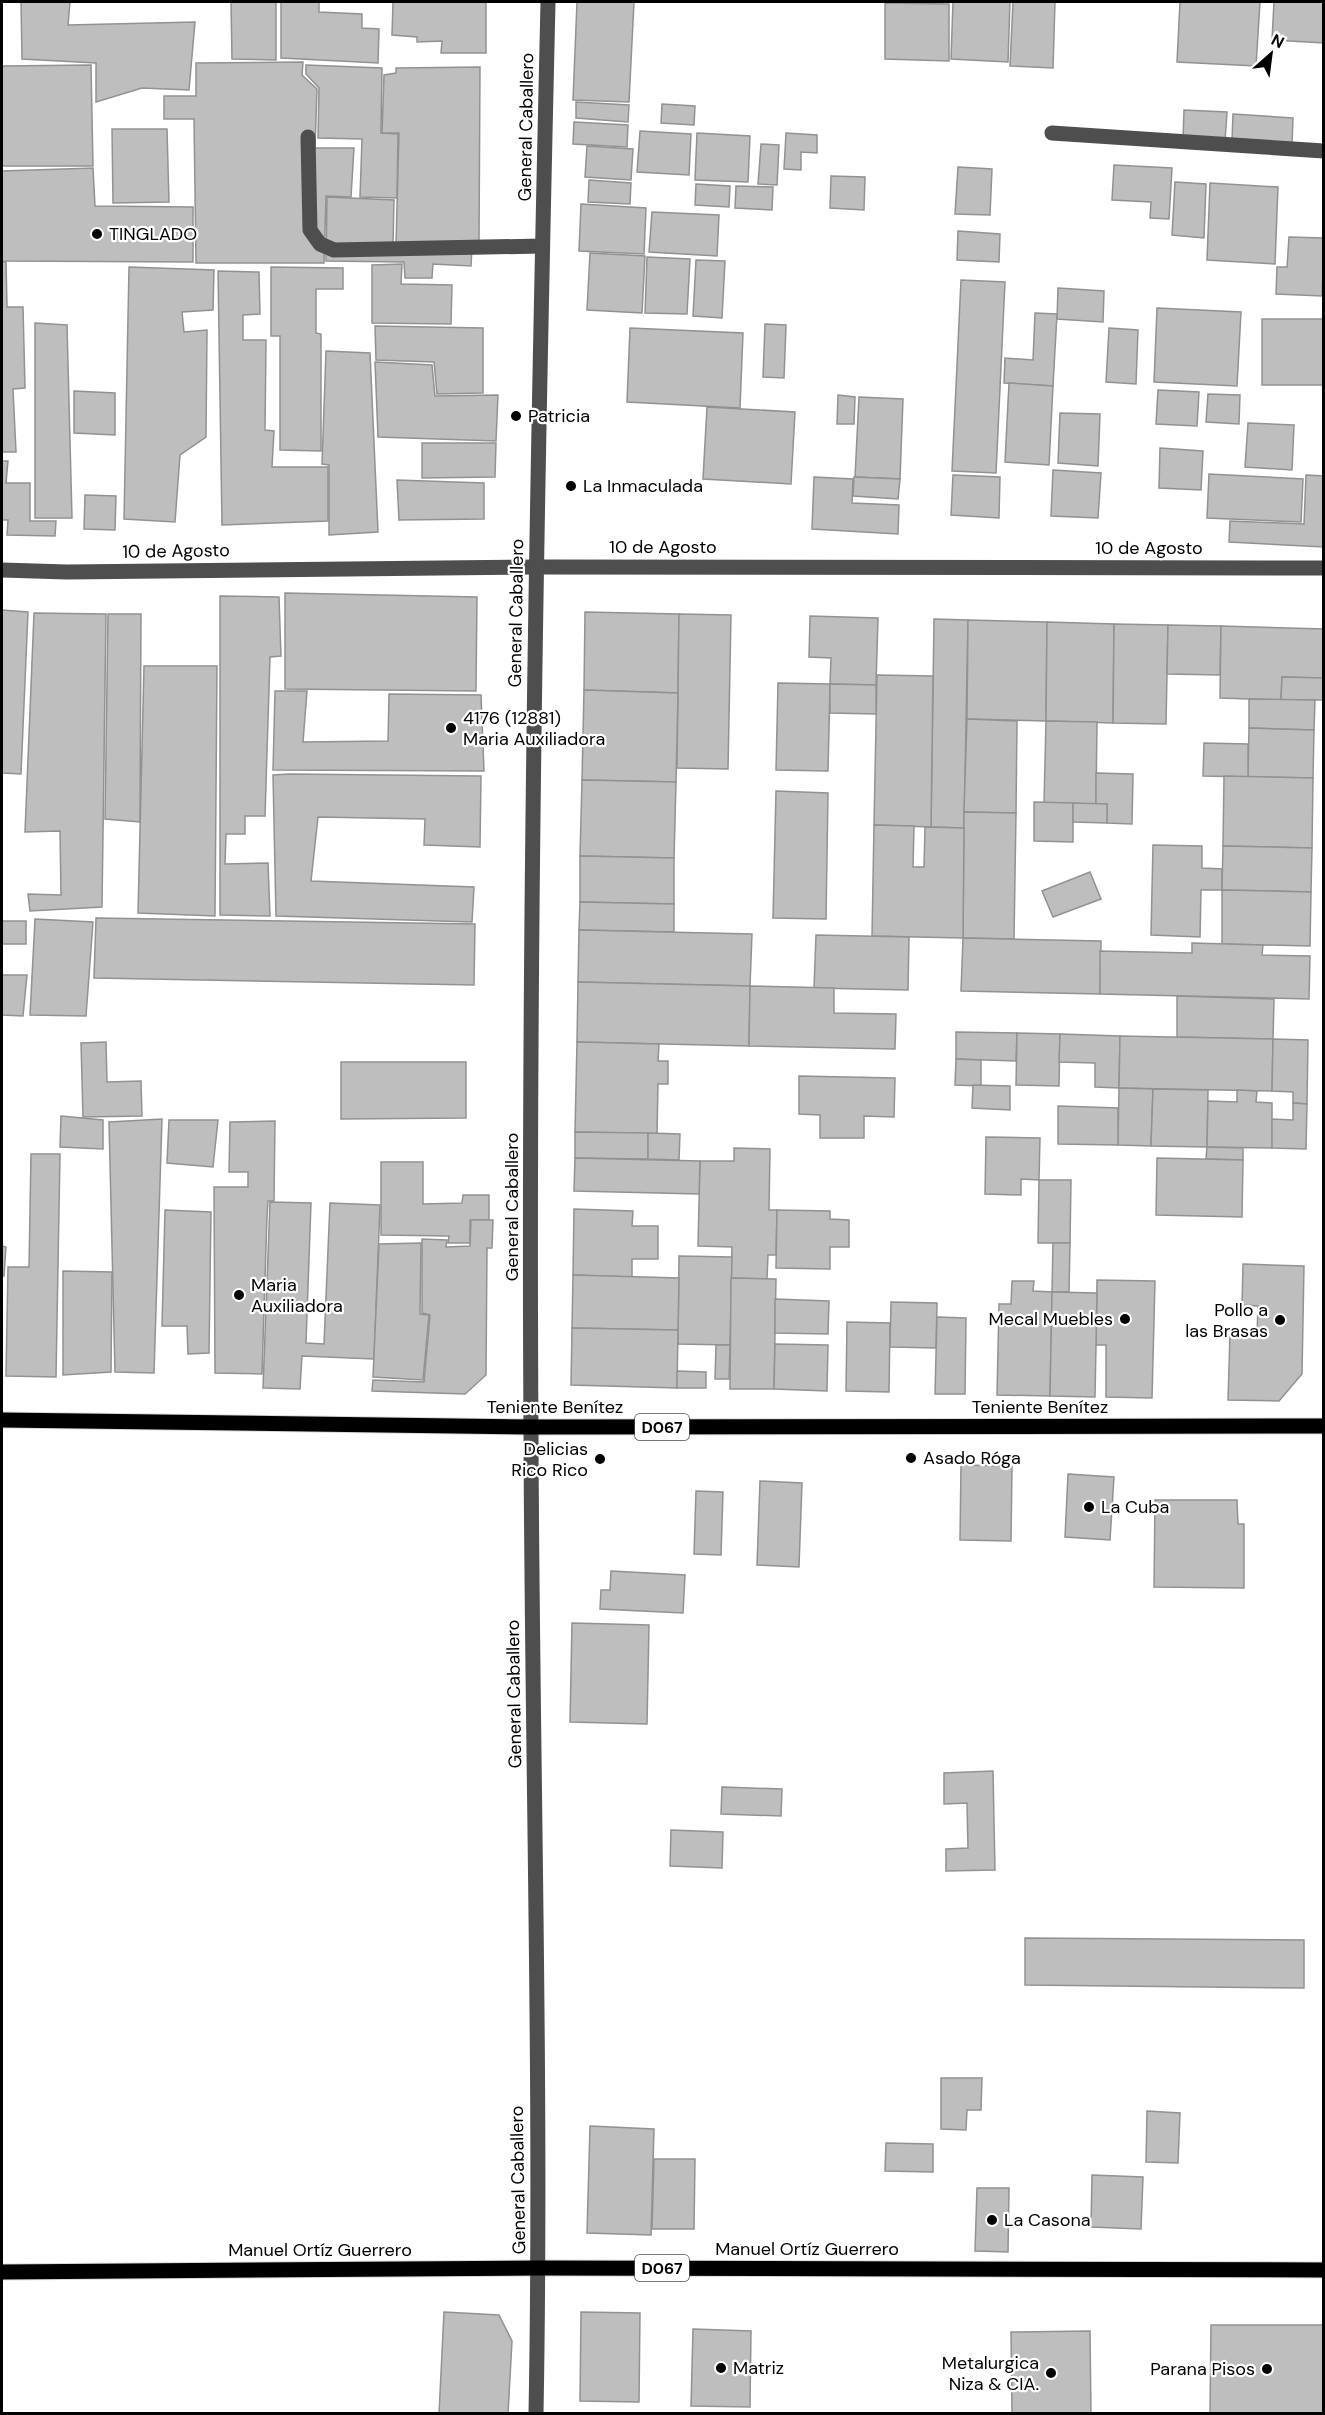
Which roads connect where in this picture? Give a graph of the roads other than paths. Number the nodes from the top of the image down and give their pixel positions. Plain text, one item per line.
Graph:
1 (548, 2) edge
2 (1052, 133) dead end
3 (308, 137) dead end
4 (1323, 151) edge
5 (543, 246) junction
6 (535, 567) junction
7 (1323, 568) edge
8 (2, 570) edge
9 (2, 1420) edge
10 (1323, 1426) edge
11 (531, 1427) junction
12 (538, 2268) junction
13 (1323, 2270) edge
14 (2, 2272) edge
15 (536, 2414) edge

1 - 5 street, General Caballero
2 - 4 street
3 - 5 street
5 - 6 street, General Caballero
6 - 7 street, 10 de Agosto
6 - 8 street, 10 de Agosto
6 - 11 street, General Caballero
9 - 11 main road, Teniente Benítez / D067
10 - 11 main road, Teniente Benítez / D067
11 - 12 street, General Caballero
12 - 13 main road, Manuel Ortíz Guerrero / D067
12 - 14 main road, Manuel Ortíz Guerrero / D067
12 - 15 street, General Caballero

